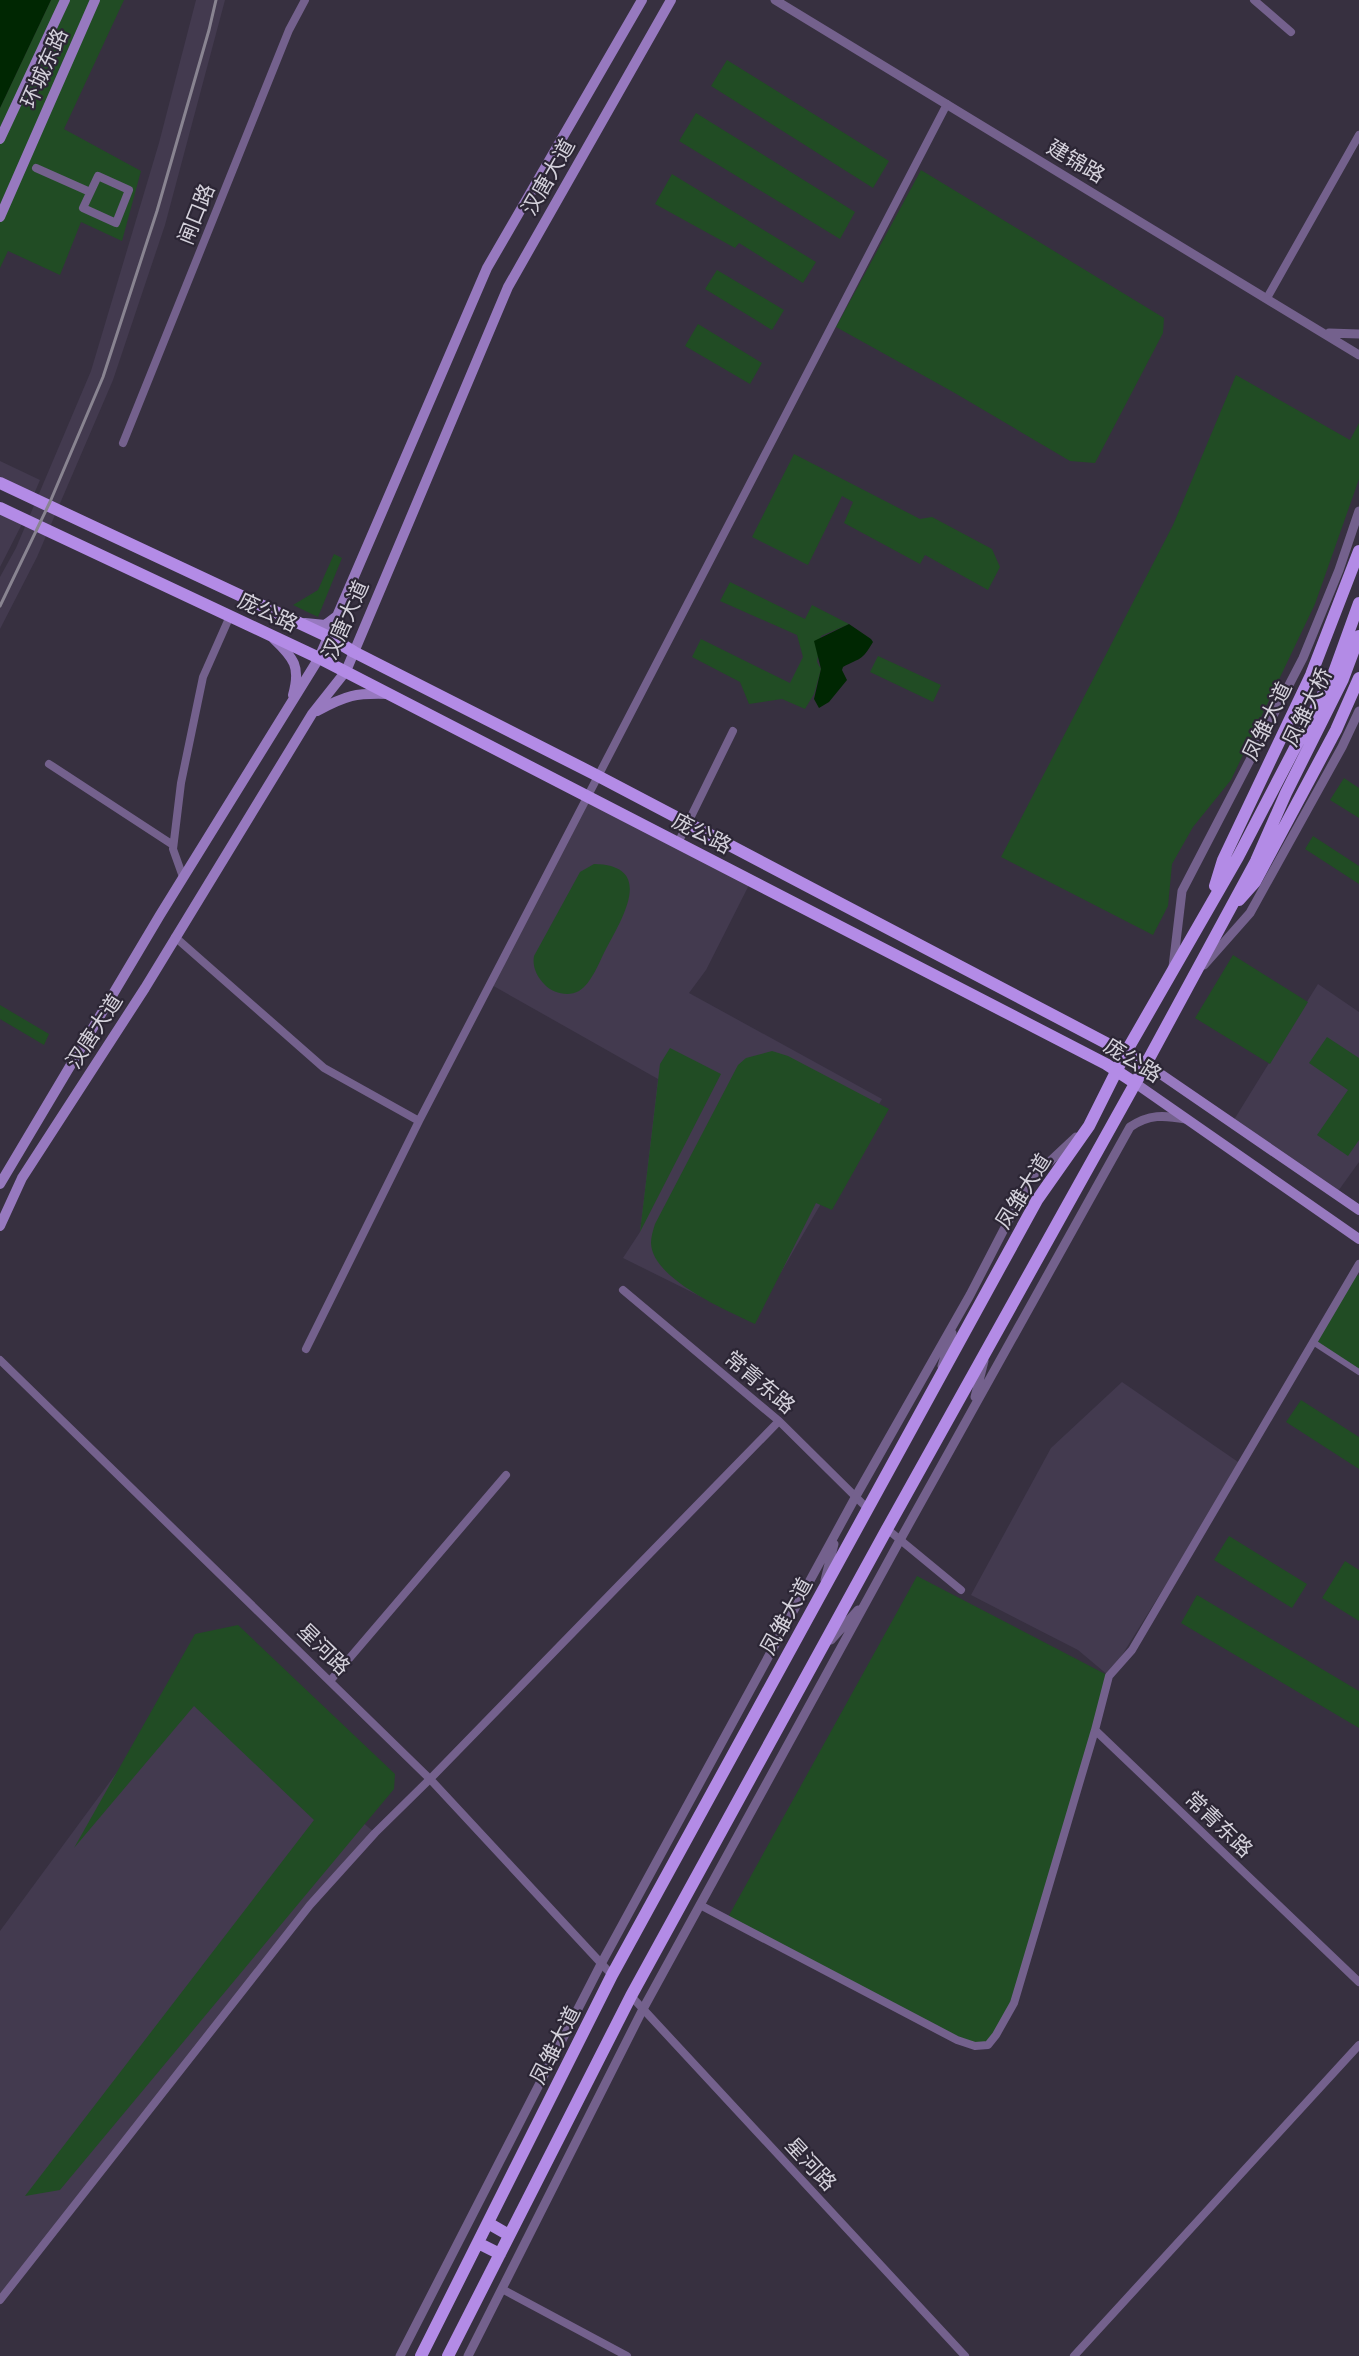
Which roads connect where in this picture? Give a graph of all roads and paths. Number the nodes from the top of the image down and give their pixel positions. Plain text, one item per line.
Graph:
1 (64, 0) edge
2 (95, 0) edge
3 (305, 0) edge
4 (642, 0) edge
5 (671, 0) edge
6 (775, 0) edge
7 (1254, 0) edge
8 (1291, 32) dead end
9 (946, 104) junction
10 (1359, 135) edge
11 (0, 139) edge
12 (36, 168) dead end
13 (90, 192) junction
14 (0, 217) edge
15 (1267, 298) junction
16 (1323, 333) junction
17 (1359, 334) edge
18 (1359, 355) edge
19 (1359, 361) edge
20 (123, 443) dead end
21 (0, 483) edge
22 (0, 508) edge
23 (1359, 511) edge
24 (1359, 551) edge
25 (1359, 603) edge
26 (338, 615) junction
27 (230, 616) junction
28 (296, 622) junction
29 (363, 630) junction
30 (270, 634) junction
31 (1359, 636) edge
32 (329, 637) junction
33 (354, 652) junction
34 (320, 658) junction
35 (380, 665) junction
36 (346, 671) junction
37 (1359, 678) edge
38 (390, 694) junction
39 (291, 704) junction
40 (1359, 711) edge
41 (312, 714) junction
42 (733, 731) dead end
43 (49, 764) dead end
44 (598, 776) junction
45 (1280, 790) junction
46 (587, 796) junction
47 (687, 823) junction
48 (678, 843) junction
49 (173, 845) junction
50 (183, 877) junction
51 (1208, 908) junction
52 (1224, 916) junction
53 (175, 937) junction
54 (1173, 969) junction
55 (1190, 980) junction
56 (1126, 1052) junction
57 (1146, 1064) junction
58 (1117, 1071) junction
59 (1135, 1083) junction
60 (1187, 1119) junction
61 (419, 1121) junction
62 (1089, 1125) junction
63 (0, 1184) edge
64 (1359, 1210) edge
65 (0, 1226) edge
66 (1359, 1239) edge
67 (1359, 1264) edge
68 (1357, 1274) edge
69 (623, 1290) dead end
70 (957, 1316) junction
71 (1314, 1342) junction
72 (306, 1349) dead end
73 (987, 1349) junction
74 (0, 1360) edge
75 (1359, 1372) edge
76 (938, 1380) junction
77 (971, 1411) junction
78 (779, 1421) junction
79 (506, 1475) dead end
80 (856, 1496) junction
81 (868, 1509) junction
82 (887, 1529) junction
83 (837, 1530) junction
84 (900, 1539) junction
85 (961, 1590) dead end
86 (822, 1591) junction
87 (869, 1597) junction
88 (819, 1652) junction
89 (330, 1681) junction
90 (1095, 1730) junction
91 (430, 1779) junction
92 (700, 1905) junction
93 (601, 1964) junction
94 (612, 1975) junction
95 (1359, 1982) edge
96 (631, 1996) junction
97 (643, 2009) junction
98 (1359, 2045) edge
99 (488, 2223) junction
100 (510, 2235) junction
101 (478, 2243) junction
102 (500, 2254) junction
103 (502, 2289) junction
104 (0, 2300) edge
105 (400, 2356) edge
106 (421, 2356) edge
107 (448, 2356) edge
108 (468, 2356) edge
109 (627, 2356) edge
110 (965, 2356) edge
111 (1074, 2356) edge

1 - 11 main road, 环城东路
2 - 14 main road, 环城东路
3 - 20 street, 闸口路
4 - 26 main road, 汉唐大道
5 - 29 main road, 汉唐大道
6 - 9 street, 建锦路
7 - 8 street
9 - 15 street, 建锦路
9 - 44 street
10 - 15 street
12 - 13 street
13 - 13 street
15 - 16 street, 建锦路
16 - 17 street
16 - 18 street, 建锦路
16 - 19 street
21 - 28 main road, 庞公路
22 - 27 main road, 庞公路
23 - 54 street
24 - 51 main road, 凤雏大道
25 - 45 main road, 凤雏大桥
26 - 28 main road
26 - 32 main road, 汉唐大道
27 - 30 main road, 庞公路
27 - 49 street
28 - 32 main road, 庞公路
29 - 33 main road, 汉唐大道
29 - 35 main road
30 - 34 main road, 庞公路
30 - 39 main road
31 - 45 main road, 凤雏大桥
32 - 33 main road, 庞公路
32 - 34 main road, 汉唐大道
33 - 35 main road, 庞公路
33 - 36 main road, 汉唐大道
34 - 36 main road, 庞公路
34 - 39 main road, 汉唐大道
35 - 44 main road, 庞公路
36 - 38 main road, 庞公路
36 - 41 main road, 汉唐大道
37 - 52 main road, 凤雏大道
38 - 41 main road
38 - 46 main road, 庞公路
39 - 50 main road, 汉唐大道
40 - 55 street
41 - 53 main road, 汉唐大道
42 - 47 street
43 - 49 street
44 - 46 street
44 - 47 main road, 庞公路
45 - 51 main road, 凤雏大道
45 - 52 main road, 凤雏大道
46 - 48 main road, 庞公路
46 - 61 street
47 - 48 street
47 - 56 main road, 庞公路
48 - 58 main road, 庞公路
49 - 50 street
50 - 63 main road, 汉唐大道
51 - 54 main road, 凤雏大道
52 - 55 main road, 凤雏大道
53 - 61 street
53 - 65 main road, 汉唐大道
54 - 56 main road, 凤雏大道
55 - 57 main road, 凤雏大道
56 - 57 main road, 庞公路
56 - 58 main road, 凤雏大道
57 - 59 main road, 凤雏大道
57 - 64 main road, 庞公路
58 - 59 main road, 庞公路
58 - 62 main road, 凤雏大道
59 - 60 main road, 庞公路
59 - 73 main road, 凤雏大道
60 - 66 main road, 庞公路
60 - 77 street
61 - 72 street
62 - 70 street
62 - 76 main road, 凤雏大道
67 - 68 street
68 - 71 street
69 - 78 street, 常青东路
70 - 76 street
70 - 80 street
71 - 75 street
71 - 90 street
73 - 77 street
73 - 82 main road, 凤雏大道
74 - 89 street, 星河路
76 - 81 main road, 凤雏大道
77 - 84 street
78 - 80 street, 常青东路
78 - 91 street
79 - 89 street
80 - 81 street, 常青东路
80 - 83 street
81 - 86 main road, 凤雏大道
82 - 84 street
82 - 88 main road, 凤雏大道
83 - 86 street
83 - 93 street
84 - 85 street
84 - 87 street
86 - 94 main road, 凤雏大道
87 - 88 street
87 - 92 street
88 - 96 main road, 凤雏大道
89 - 91 street, 星河路
90 - 92 street
90 - 95 street, 常青东路
91 - 93 street, 星河路
91 - 104 street
92 - 97 street
93 - 94 street, 星河路
93 - 105 street
94 - 99 main road, 凤雏大道
96 - 97 street, 星河路
96 - 100 main road, 凤雏大道
97 - 103 street
97 - 110 street, 星河路
98 - 111 street
99 - 100 main road
99 - 101 main road, 凤雏大道
100 - 102 main road, 凤雏大道
101 - 102 main road
101 - 106 main road, 凤雏大道
102 - 107 main road, 凤雏大道
103 - 108 street
103 - 109 street

